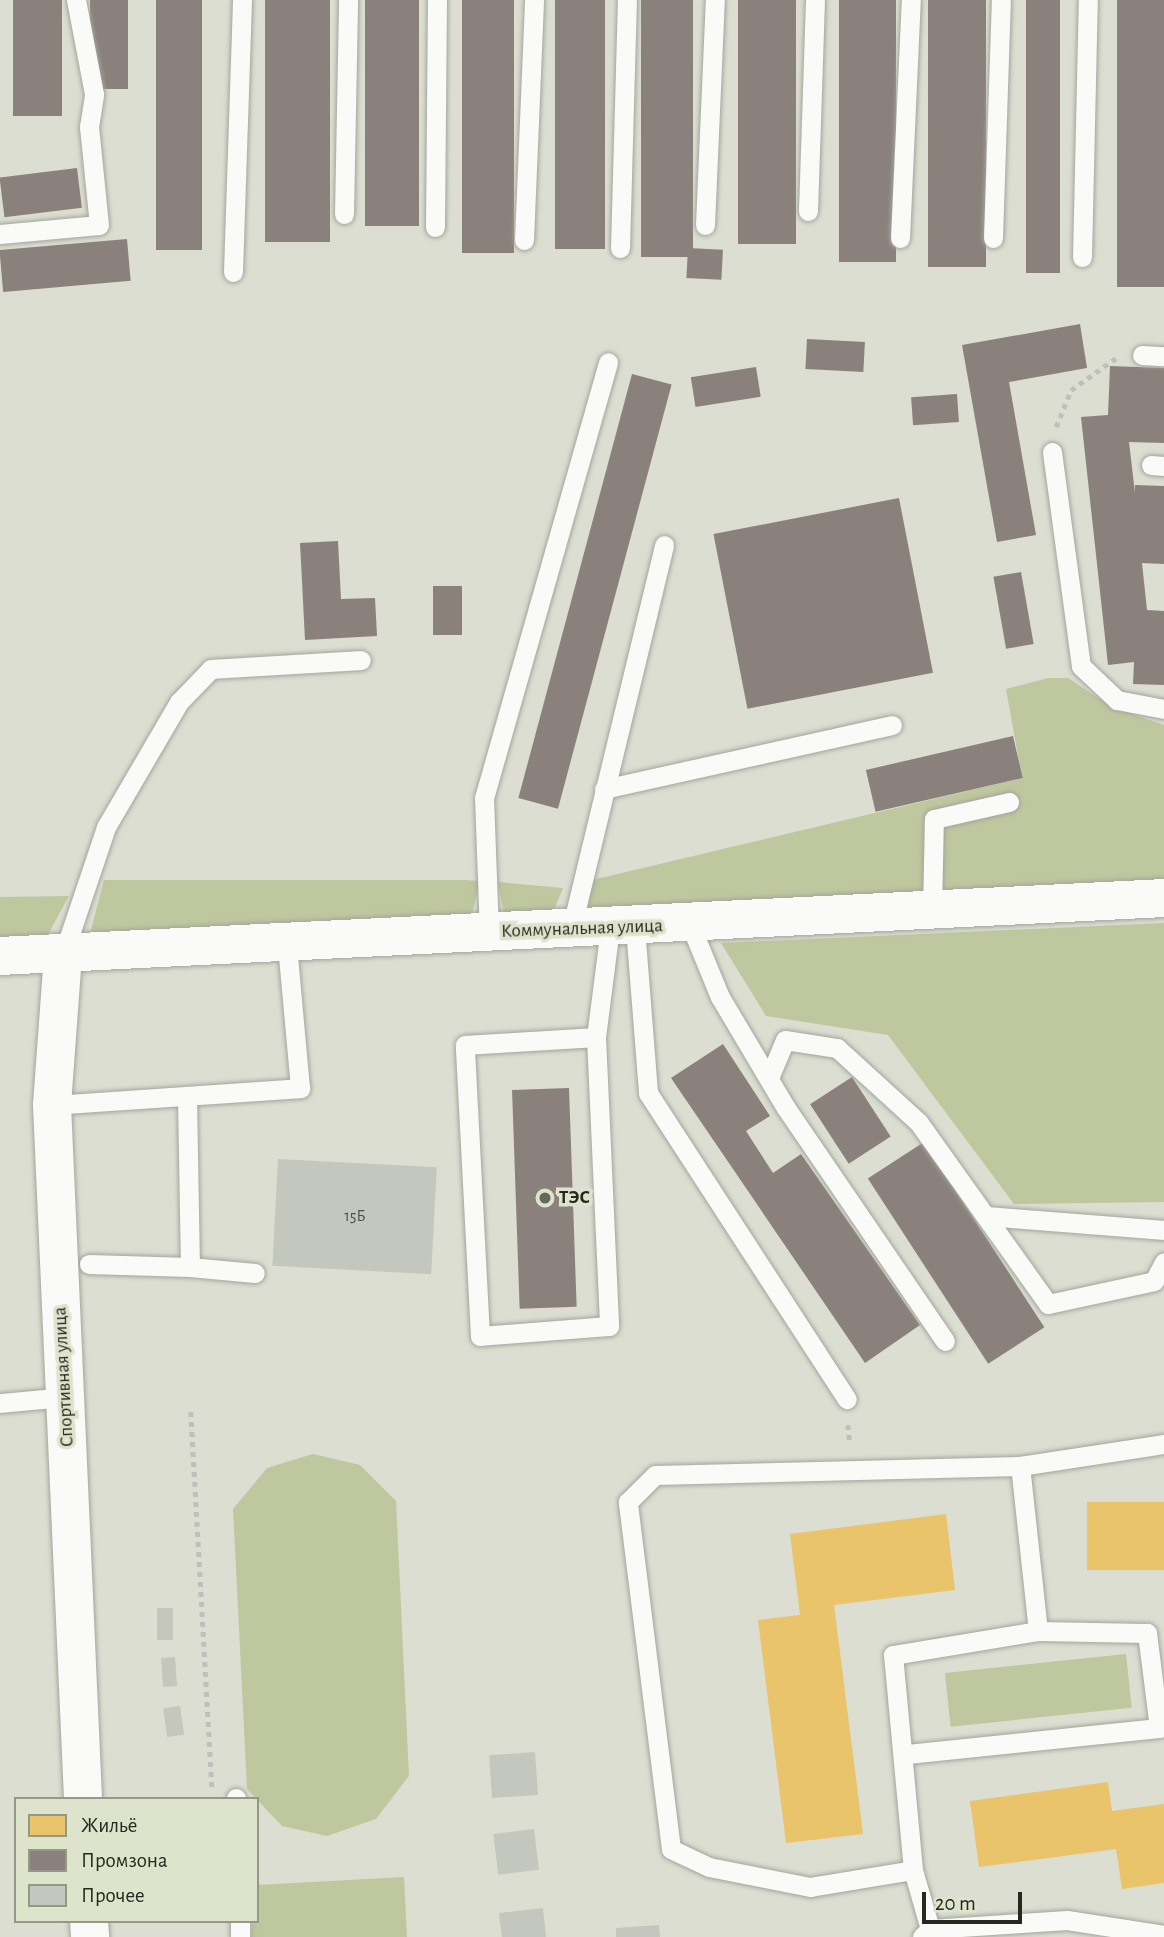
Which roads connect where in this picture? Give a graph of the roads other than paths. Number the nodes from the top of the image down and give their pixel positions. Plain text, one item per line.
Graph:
1 (76, 0) edge
2 (242, 0) edge
3 (348, 0) edge
4 (437, 0) edge
5 (534, 0) edge
6 (627, 0) edge
7 (715, 0) edge
8 (815, 0) edge
9 (911, 0) edge
10 (1001, 0) edge
11 (1088, 0) edge
12 (807, 212) dead end
13 (344, 214) dead end
14 (705, 225) dead end
15 (435, 227) dead end
16 (0, 234) edge
17 (900, 237) dead end
18 (993, 238) dead end
19 (524, 240) dead end
20 (620, 248) dead end
21 (1082, 257) dead end
22 (233, 272) dead end
23 (1142, 355) road end
24 (1164, 356) edge
25 (608, 362) dead end
26 (1052, 452) road end
27 (664, 545) dead end
28 (361, 660) dead end
29 (1164, 709) edge
30 (892, 725) dead end
31 (604, 789) junction
32 (1009, 802) dead end
33 (1164, 898) edge
34 (932, 911) junction
35 (690, 924) junction
36 (623, 928) junction
37 (571, 930) junction
38 (489, 933) junction
39 (287, 945) junction
40 (0, 956) edge
41 (63, 956) junction
42 (596, 1037) junction
43 (769, 1078) junction
44 (187, 1097) junction
45 (52, 1105) junction
46 (986, 1216) junction
47 (1164, 1230) edge
48 (1164, 1262) edge
49 (89, 1264) dead end
50 (190, 1267) junction
51 (255, 1273) dead end
52 (945, 1341) dead end
53 (65, 1397) junction
54 (847, 1399) road end
55 (0, 1403) edge
56 (1164, 1444) edge
57 (1020, 1466) junction
58 (1038, 1631) junction
59 (907, 1754) junction
60 (83, 1797) edge
61 (913, 1870) junction
62 (926, 1933) edge
63 (1164, 1935) edge

1 - 16 lane
2 - 22 lane
3 - 13 lane
4 - 15 lane
5 - 19 lane
6 - 20 lane
7 - 14 lane
8 - 12 lane
9 - 17 lane
10 - 18 lane
11 - 21 lane
23 - 24 lane
25 - 38 lane
26 - 29 lane
27 - 31 lane
28 - 41 lane
30 - 31 lane
31 - 37 lane
32 - 34 lane
33 - 34 street, Коммунальная улица
34 - 35 street, Коммунальная улица
35 - 36 street, Коммунальная улица
35 - 43 lane
36 - 37 street, Коммунальная улица
36 - 42 lane
36 - 54 lane
37 - 38 street, Коммунальная улица
38 - 39 street, Коммунальная улица
39 - 41 street, Коммунальная улица
39 - 44 lane
40 - 41 street, Коммунальная улица
41 - 45 street, Спортивная улица
42 - 42 lane
43 - 46 lane
43 - 52 lane
44 - 45 lane
44 - 50 lane
45 - 53 street, Спортивная улица
46 - 47 lane
46 - 48 lane
49 - 50 lane
50 - 51 lane
53 - 55 lane
53 - 60 street, Спортивная улица
56 - 57 lane
57 - 58 lane
57 - 61 lane
58 - 59 lane
58 - 59 lane
59 - 61 lane
61 - 62 lane
62 - 63 lane

